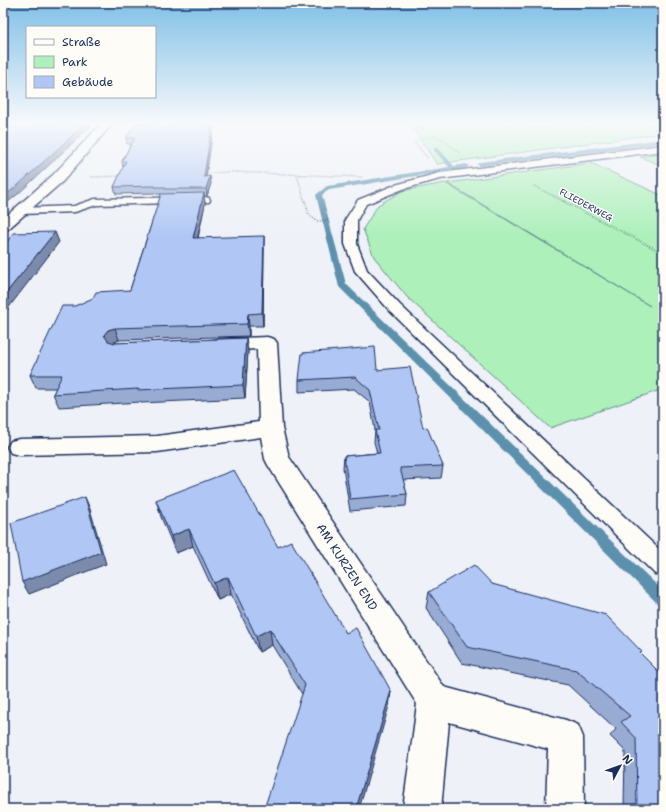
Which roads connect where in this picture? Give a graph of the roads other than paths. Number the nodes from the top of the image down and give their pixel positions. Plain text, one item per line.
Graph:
1 (74, 161) edge
2 (564, 161) edge
3 (205, 200) edge
4 (22, 211) junction
5 (3, 226) edge
6 (197, 345) edge
7 (271, 428) junction
8 (19, 447) dead end
9 (663, 567) edge
10 (434, 701) junction
11 (422, 809) edge
12 (565, 809) edge

1 - 4 street
2 - 9 lane
3 - 4 lane
4 - 5 street
6 - 7 street, AM KURZEN END
7 - 8 street
7 - 10 street, AM KURZEN END
10 - 11 street
10 - 12 street

